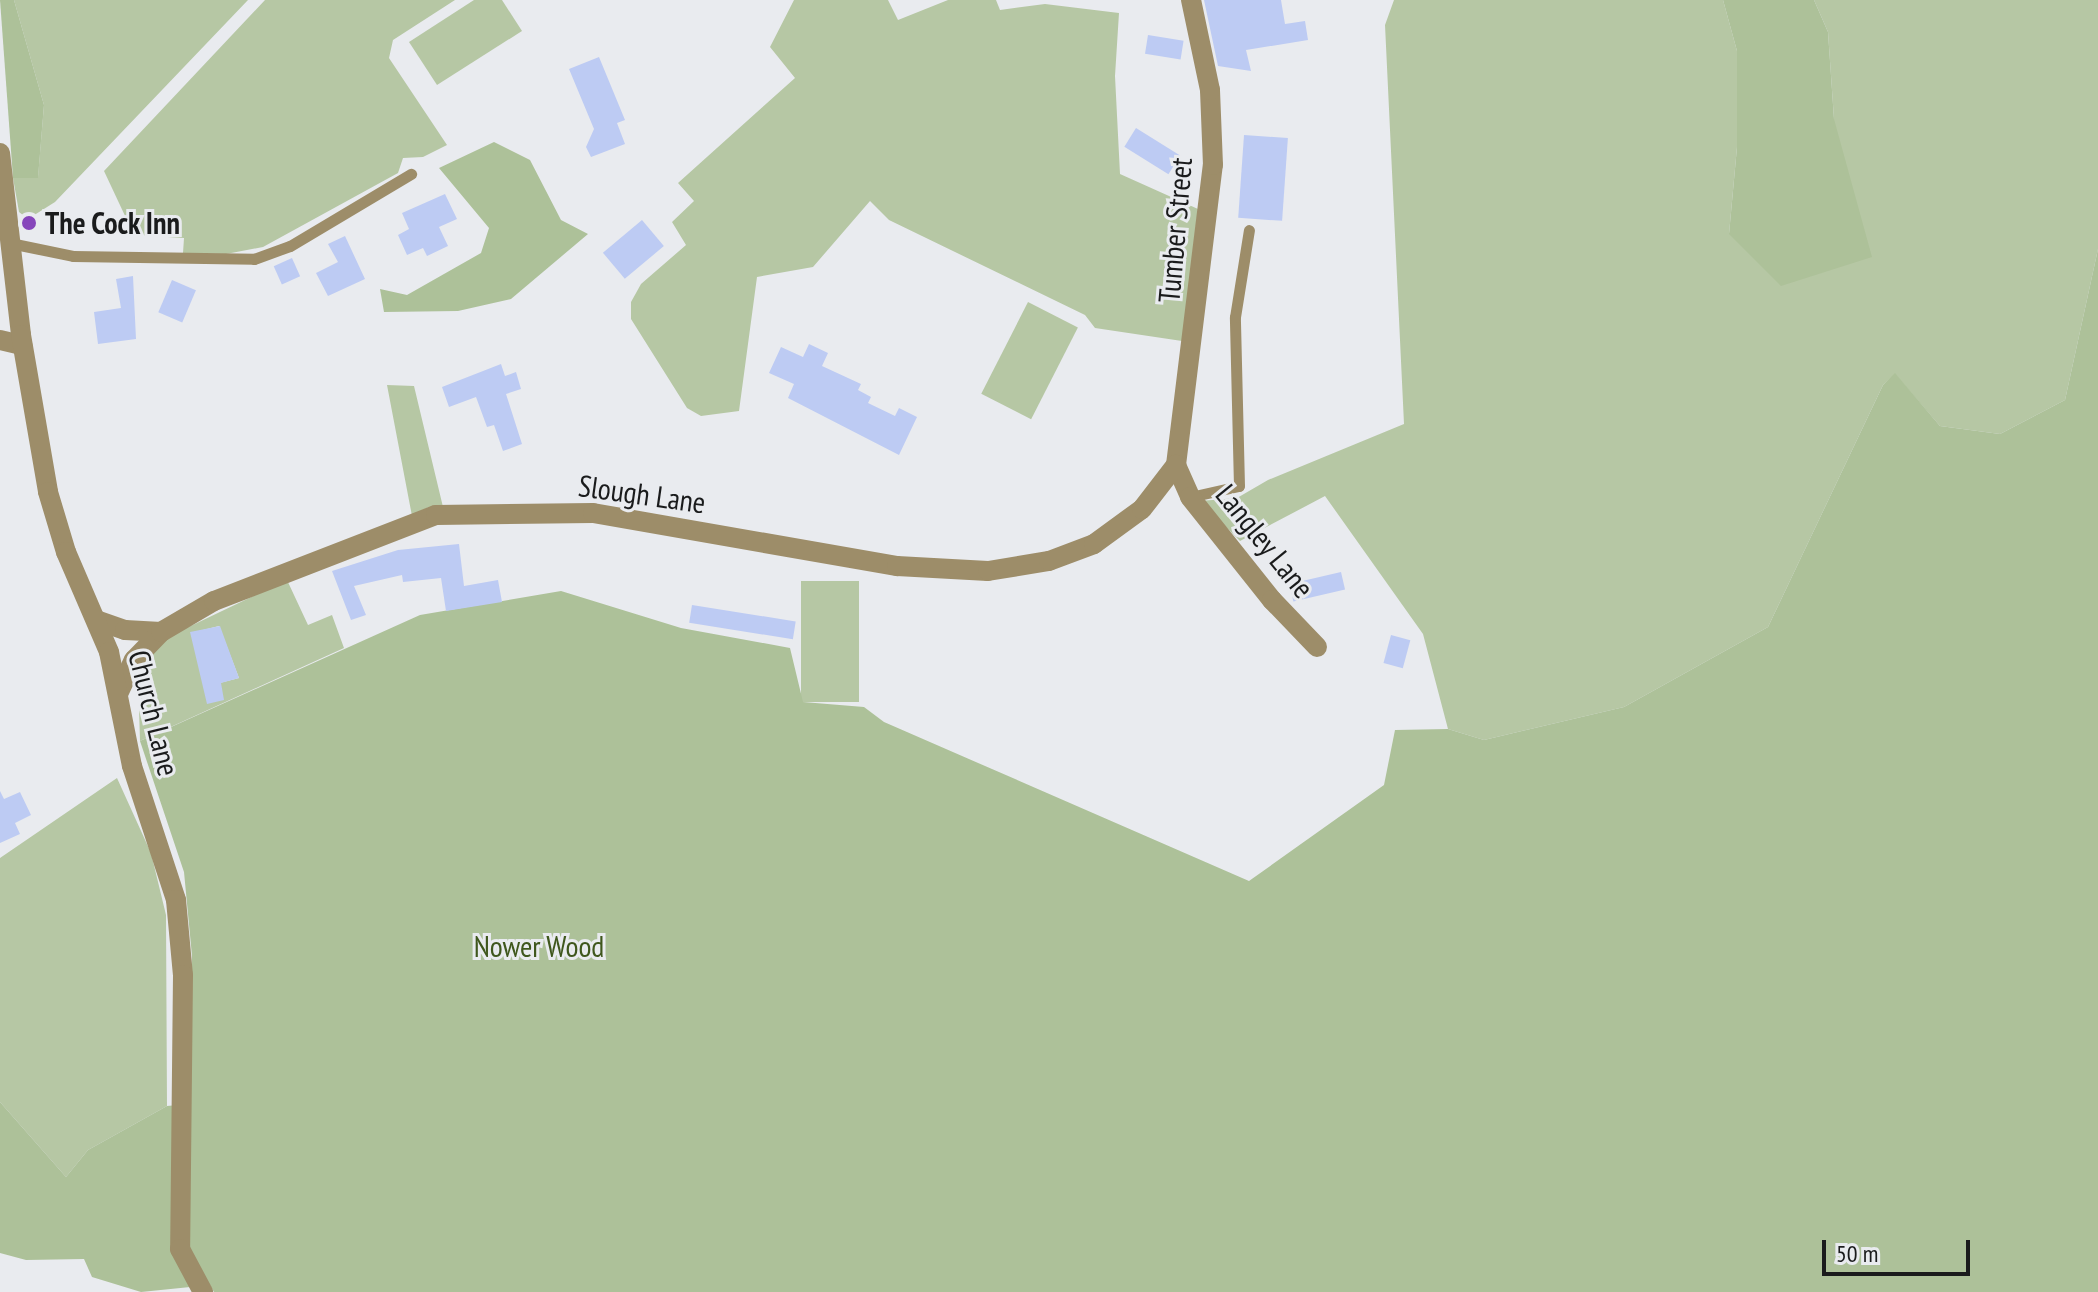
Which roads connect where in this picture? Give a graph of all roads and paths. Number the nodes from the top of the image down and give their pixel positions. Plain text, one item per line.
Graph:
1 (1191, 0) edge
2 (0, 153) edge
3 (411, 174) dead end
4 (1249, 230) dead end
5 (10, 243) junction
6 (0, 340) edge
7 (22, 345) junction
8 (1176, 465) junction
9 (1152, 496) junction
10 (1190, 497) junction
11 (96, 620) junction
12 (161, 632) junction
13 (1317, 647) dead end
14 (118, 694) junction
15 (203, 1292) edge

1 - 8 street, Tumber Street
2 - 5 street, Church Lane
3 - 5 lane
4 - 10 lane
5 - 7 street, Church Lane
6 - 7 street
7 - 11 street, Church Lane
8 - 9 street, Slough Lane
8 - 10 street, Langley Lane
9 - 10 street
9 - 12 street, Slough Lane
10 - 13 street, Langley Lane
11 - 12 street
11 - 14 street, Church Lane
12 - 14 street, Slough Lane
14 - 15 street, Church Lane

